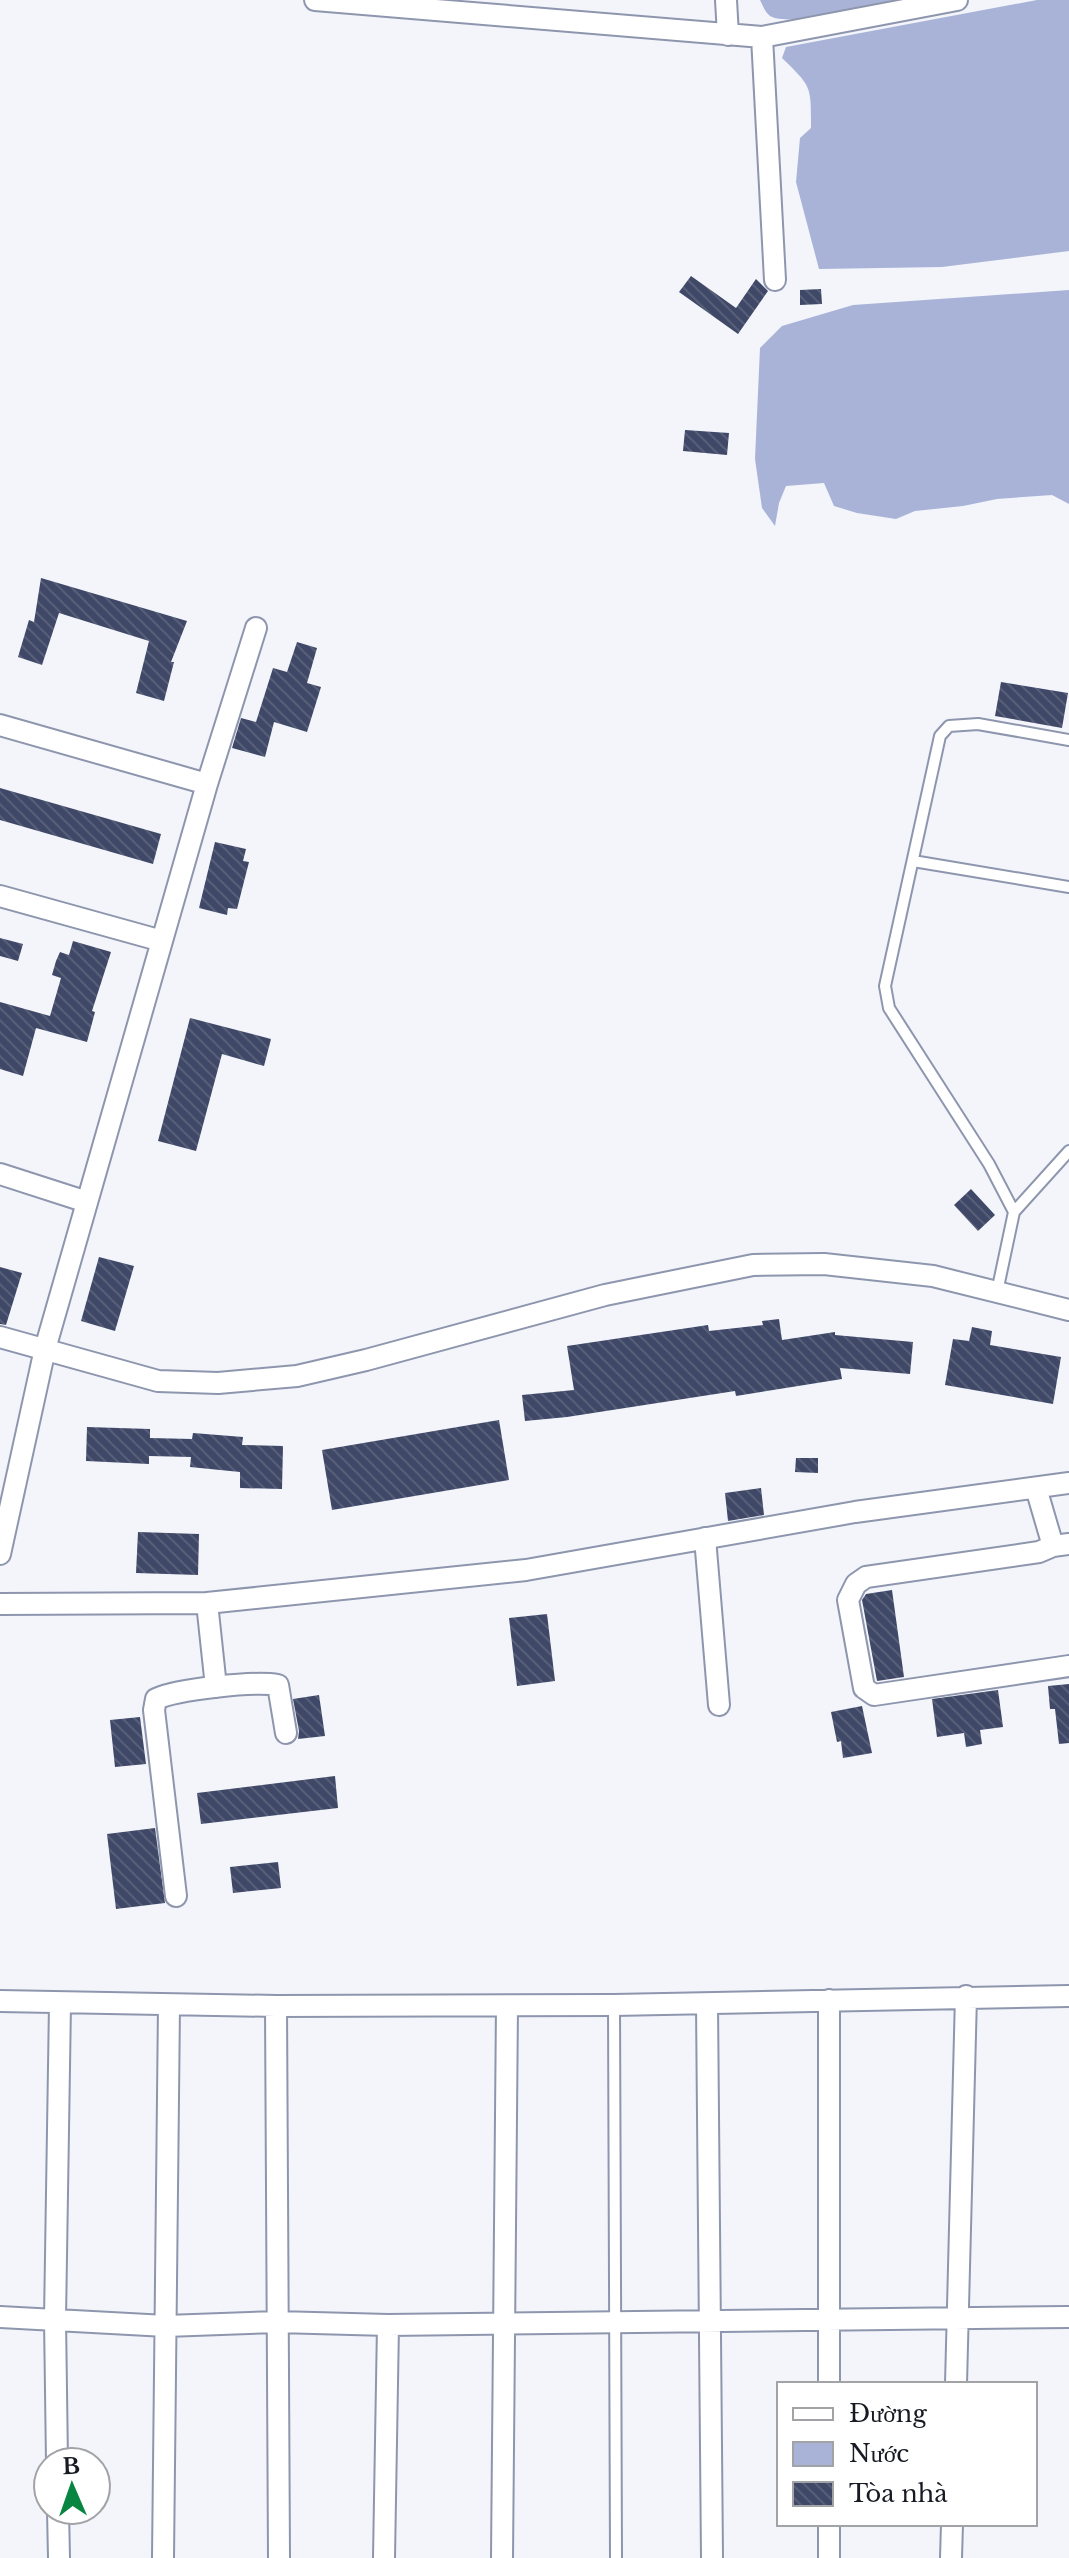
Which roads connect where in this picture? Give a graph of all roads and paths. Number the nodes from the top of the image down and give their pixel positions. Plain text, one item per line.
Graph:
1 (315, 0) edge
2 (726, 0) edge
3 (957, 0) edge
4 (728, 35) junction
5 (762, 37) junction
6 (775, 280) dead end
7 (256, 628) dead end
8 (0, 725) edge
9 (1069, 740) edge
10 (207, 784) junction
11 (913, 861) junction
12 (1069, 887) edge
13 (0, 896) edge
14 (162, 941) junction
15 (1069, 1151) edge
16 (0, 1174) edge
17 (87, 1202) junction
18 (1014, 1212) junction
19 (997, 1292) junction
20 (1069, 1310) edge
21 (0, 1337) edge
22 (45, 1349) junction
23 (1069, 1483) edge
24 (1036, 1488) junction
25 (705, 1538) junction
26 (1061, 1545) edge
27 (0, 1554) edge
28 (207, 1603) junction
29 (0, 1604) edge
30 (1069, 1666) edge
31 (216, 1687) junction
32 (719, 1705) dead end
33 (286, 1733) dead end
34 (176, 1896) dead end
35 (966, 1996) junction
36 (1069, 1996) edge
37 (829, 2000) junction
38 (0, 2001) edge
39 (60, 2004) junction
40 (707, 2004) junction
41 (169, 2005) junction
42 (614, 2005) junction
43 (276, 2006) junction
44 (507, 2006) junction
45 (0, 2317) edge
46 (1069, 2317) edge
47 (958, 2318) junction
48 (55, 2319) junction
49 (829, 2320) junction
50 (709, 2321) junction
51 (277, 2322) junction
52 (615, 2322) junction
53 (505, 2323) junction
54 (388, 2325) junction
55 (166, 2326) junction
56 (829, 2382) edge
57 (956, 2382) edge
58 (57, 2446) edge
59 (58, 2526) edge
60 (829, 2526) edge
61 (952, 2526) edge
62 (59, 2558) edge
63 (163, 2558) edge
64 (279, 2558) edge
65 (384, 2558) edge
66 (502, 2558) edge
67 (616, 2558) edge
68 (712, 2558) edge
69 (829, 2558) edge
70 (951, 2558) edge

1 - 4 street
2 - 4 street
3 - 5 street
4 - 5 street
5 - 6 street
7 - 10 street
8 - 10 street
9 - 11 lane
10 - 14 street
11 - 12 lane
11 - 18 lane
13 - 14 street
14 - 17 street
15 - 18 lane
16 - 17 street
17 - 22 street
18 - 19 lane
19 - 20 street
19 - 22 street
21 - 22 street
22 - 27 street
23 - 24 street
24 - 25 street
24 - 26 street
25 - 28 street
25 - 32 street
26 - 30 street
28 - 29 street
28 - 31 street
31 - 33 street
31 - 34 street
35 - 36 street
35 - 37 street
35 - 47 street
37 - 40 street
37 - 49 street
38 - 39 street
39 - 41 street
39 - 48 street
40 - 42 street
40 - 50 street
41 - 43 street
41 - 55 street
42 - 44 street
42 - 52 lane
43 - 44 street
43 - 51 street
44 - 53 street
45 - 48 street
46 - 47 street
47 - 49 street
47 - 57 street
48 - 55 street
48 - 58 street
49 - 50 street
49 - 56 street
50 - 52 street
50 - 68 street
51 - 54 street
51 - 55 street
51 - 64 street
52 - 53 street
52 - 67 lane
53 - 54 street
53 - 66 street
54 - 65 street
55 - 63 street
59 - 62 street
60 - 69 street
61 - 70 street

